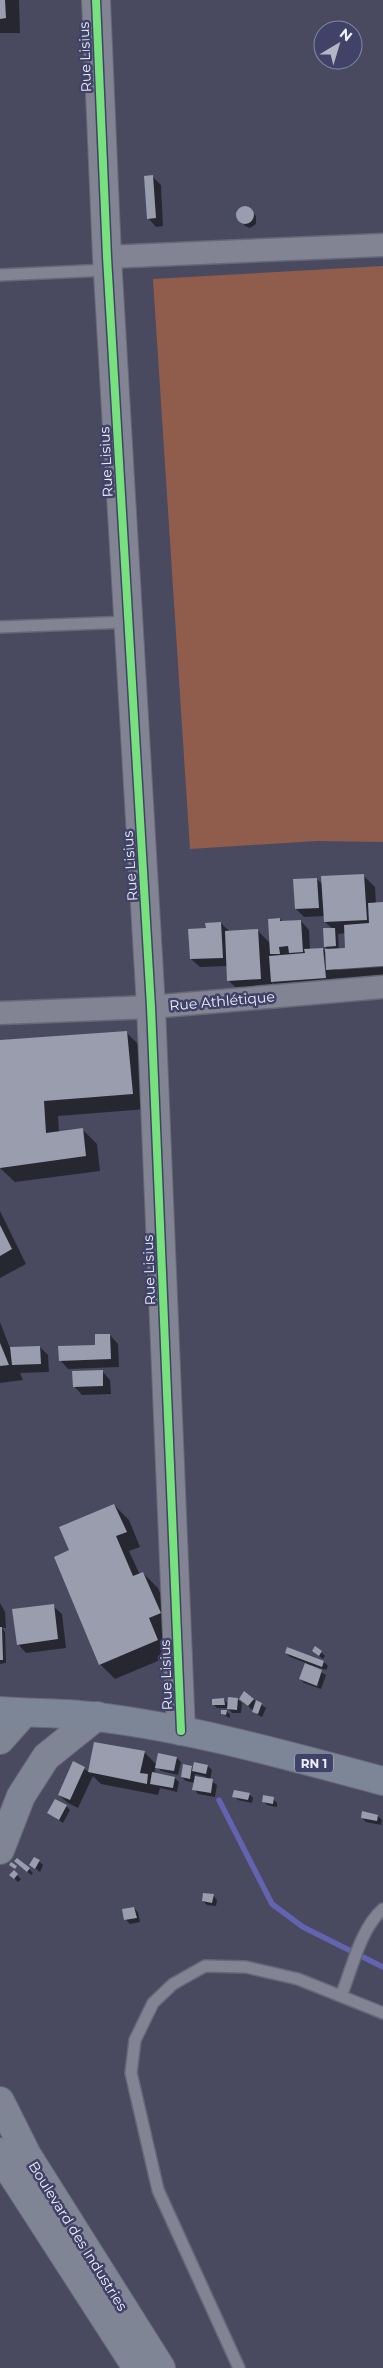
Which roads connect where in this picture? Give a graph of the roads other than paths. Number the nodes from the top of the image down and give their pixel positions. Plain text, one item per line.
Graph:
1 (96, 0) edge
2 (383, 246) edge
3 (107, 264) junction
4 (0, 275) edge
5 (128, 622) junction
6 (0, 627) edge
7 (383, 987) edge
8 (152, 1007) junction
9 (0, 1013) edge
10 (12, 1712) edge
11 (97, 1716) junction
12 (185, 1731) junction
13 (0, 1740) edge
14 (383, 1782) edge
15 (0, 1850) edge
16 (383, 1909) edge
17 (341, 1996) junction
18 (383, 2013) edge
19 (0, 2101) edge
20 (0, 2152) edge
21 (138, 2368) edge
22 (161, 2368) edge
23 (239, 2368) edge

1 - 3 street, Rue Lisius
2 - 3 street
3 - 4 lane
3 - 5 street, Rue Lisius
5 - 6 lane
5 - 8 street, Rue Lisius
7 - 8 street, Rue Athlétique
8 - 9 street, Rue Athlétique
8 - 12 street, Rue Lisius
10 - 11 main road, RN 1
10 - 13 main road
11 - 12 main road, RN 1
11 - 15 main road
12 - 14 main road, RN 1
16 - 17 lane
17 - 18 lane
17 - 23 lane
19 - 22 main road, Boulevard des Industries
20 - 21 main road, Boulevard des Industries

